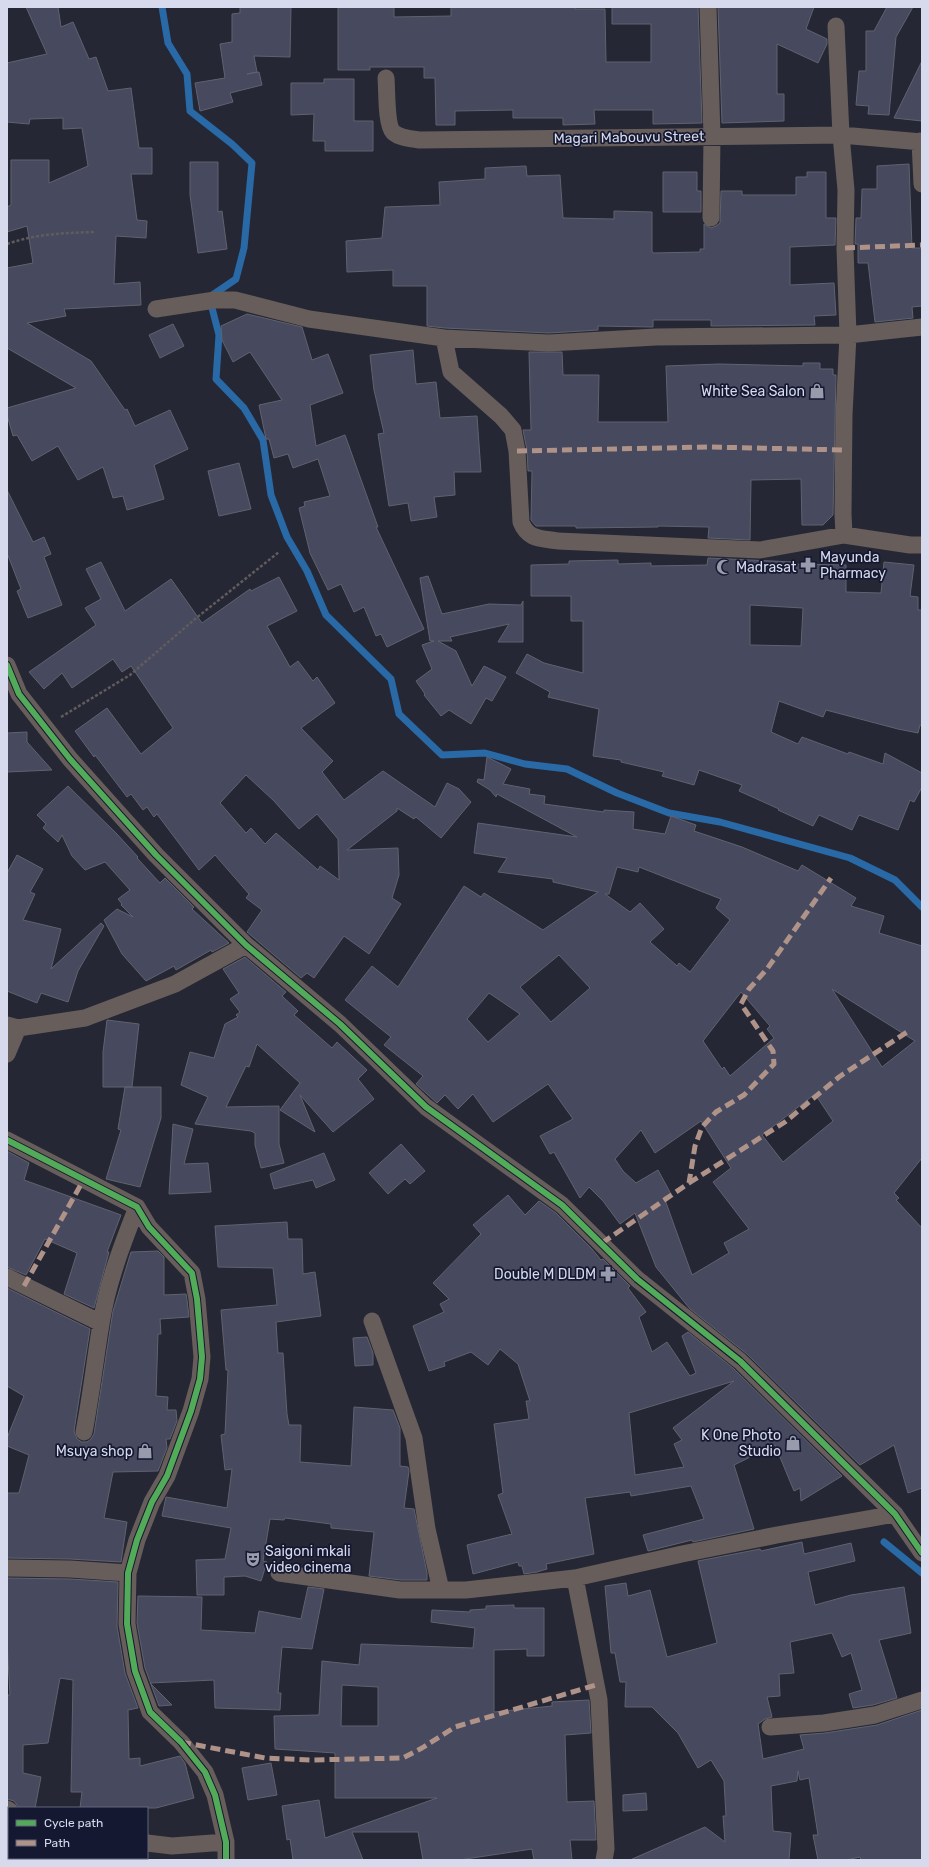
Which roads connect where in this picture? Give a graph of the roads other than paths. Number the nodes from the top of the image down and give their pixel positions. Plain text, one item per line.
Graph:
1 (708, 7) edge
2 (836, 26) dead end
3 (386, 78) dead end
4 (841, 134) junction
5 (712, 136) junction
6 (921, 141) edge
7 (922, 184) edge
8 (711, 218) dead end
9 (156, 309) dead end
10 (922, 327) edge
11 (848, 335) junction
12 (444, 338) junction
13 (844, 535) junction
14 (922, 545) edge
15 (7, 665) edge
16 (13, 694) edge
17 (246, 945) junction
18 (13, 1027) edge
19 (7, 1054) edge
20 (7, 1140) edge
21 (137, 1208) junction
22 (7, 1277) edge
23 (372, 1321) dead end
24 (101, 1323) junction
25 (84, 1432) dead end
26 (895, 1514) junction
27 (922, 1553) edge
28 (7, 1568) edge
29 (128, 1574) junction
30 (279, 1574) dead end
31 (575, 1578) junction
32 (441, 1590) junction
33 (922, 1700) edge
34 (770, 1727) dead end
35 (226, 1842) junction
36 (148, 1843) edge
37 (226, 1860) edge
38 (604, 1860) edge

1 - 5 street
2 - 4 street
3 - 5 street, Magari Mabouvu Street
4 - 5 street, Magari Mabouvu Street
4 - 6 street, Magari Mabouvu Street
4 - 11 street
5 - 8 street
6 - 7 street
9 - 12 street
10 - 11 street
11 - 12 street
11 - 13 street
12 - 13 street
13 - 14 street
15 - 16 street
16 - 17 street
17 - 18 street
17 - 26 street
18 - 19 street
20 - 21 street
21 - 24 street
21 - 29 street
22 - 24 street
23 - 32 street
24 - 25 street
26 - 27 street
26 - 31 street
28 - 29 street
29 - 35 street
30 - 32 street
31 - 32 street
31 - 38 street
33 - 34 street
35 - 36 street
35 - 37 street

